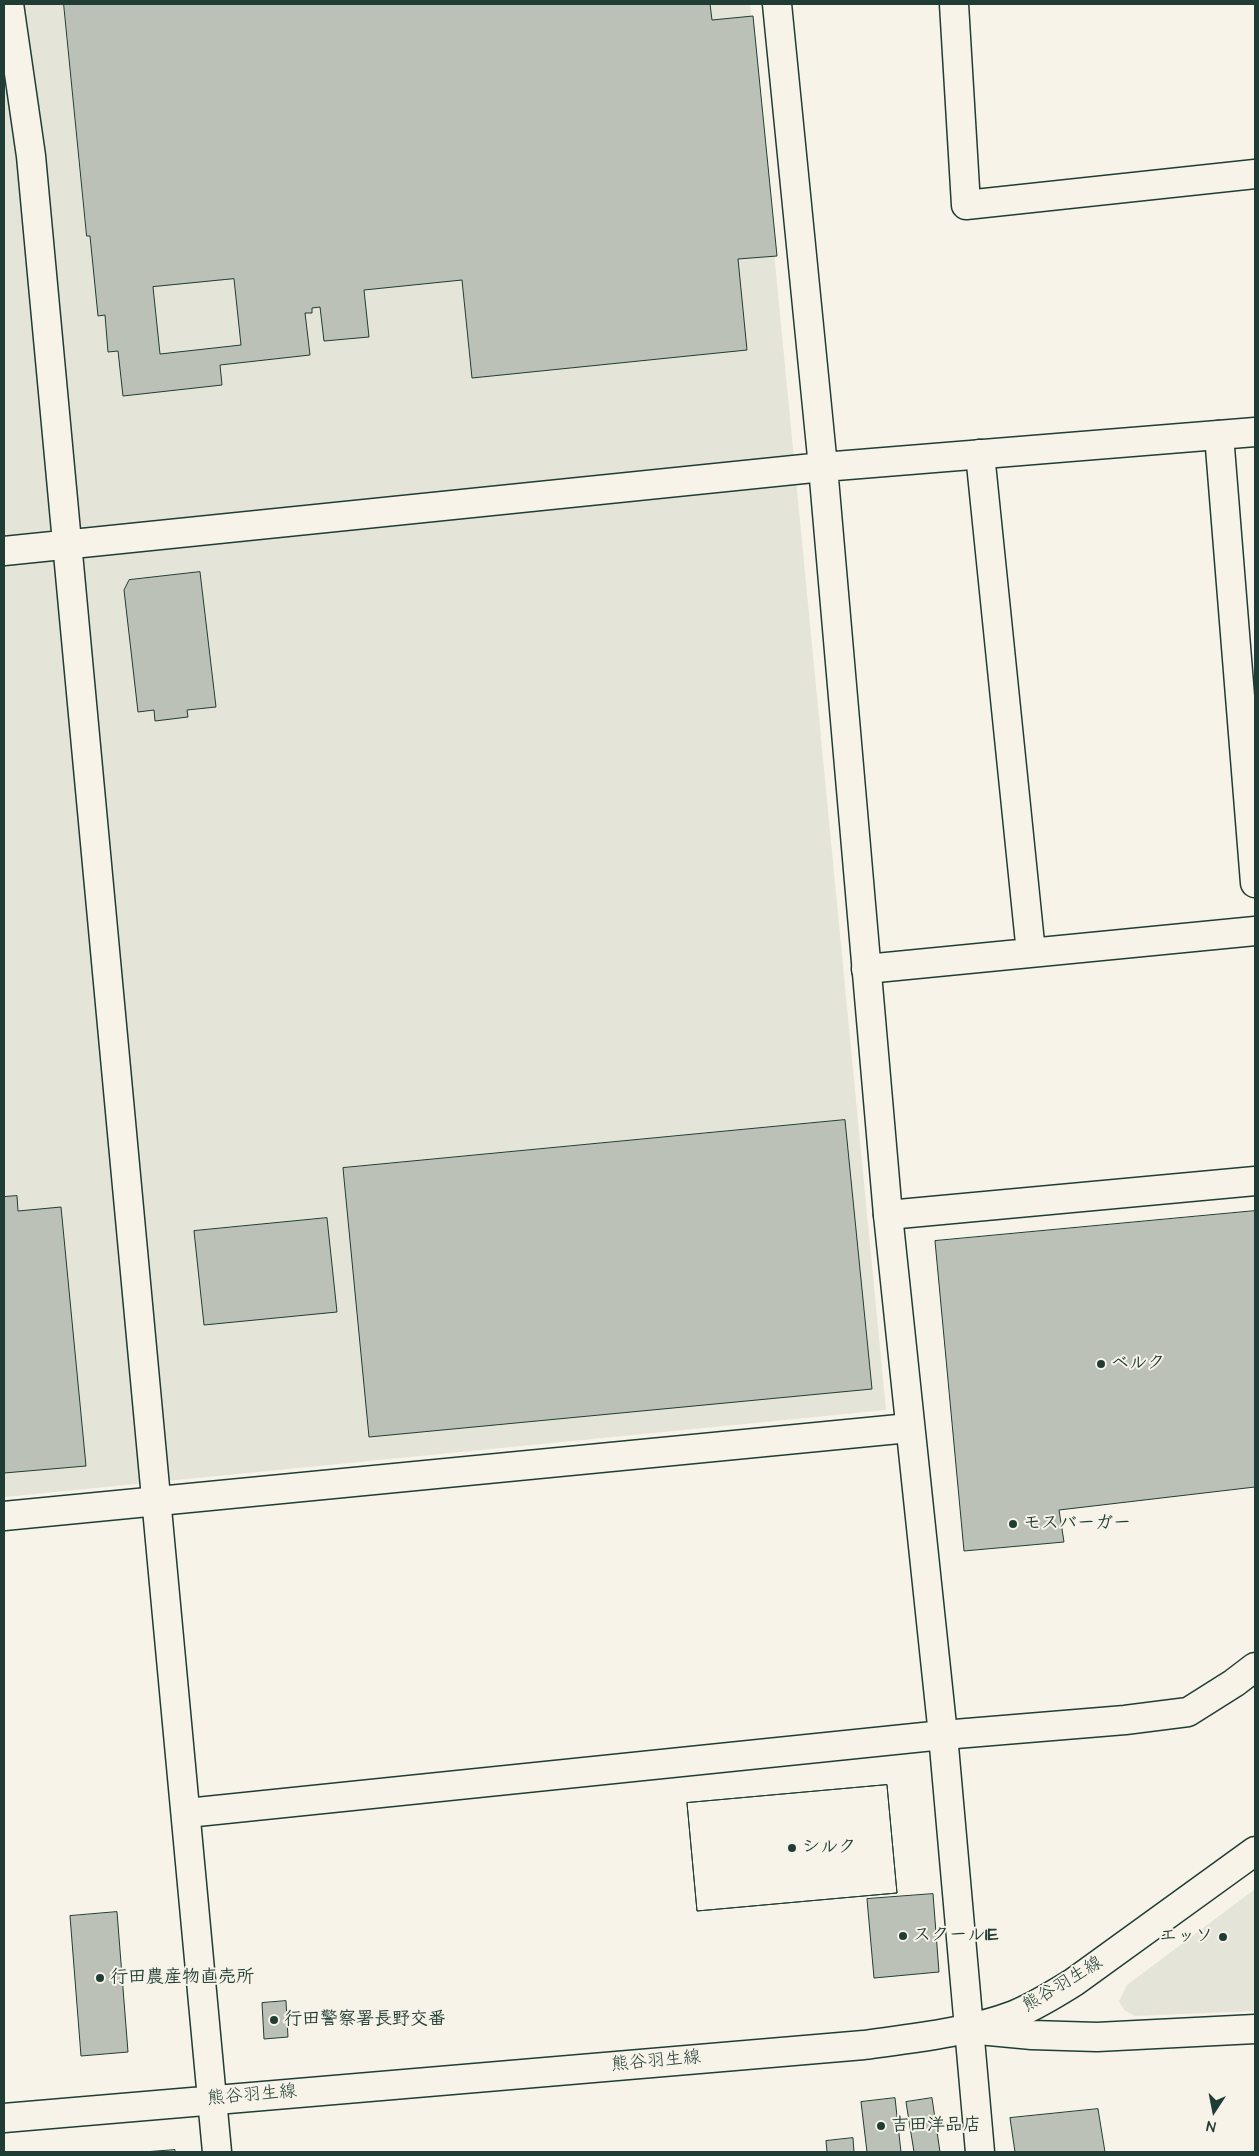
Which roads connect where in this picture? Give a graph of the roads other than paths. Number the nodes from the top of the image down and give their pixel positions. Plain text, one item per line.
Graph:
1 (8, 4) edge
2 (777, 4) edge
3 (954, 4) edge
4 (1255, 174) edge
5 (1255, 432) edge
6 (1219, 435) junction
7 (980, 454) junction
8 (823, 466) junction
9 (66, 545) junction
10 (4, 551) edge
11 (1248, 693) edge
12 (1255, 883) edge
13 (1255, 931) edge
14 (1031, 953) junction
15 (866, 968) junction
16 (1255, 1181) edge
17 (888, 1215) junction
18 (909, 1428) junction
19 (158, 1501) junction
20 (4, 1516) edge
21 (1255, 1667) edge
22 (943, 1735) junction
23 (187, 1813) junction
24 (1255, 1851) edge
25 (968, 2029) junction
26 (1255, 2029) edge
27 (212, 2099) junction
28 (4, 2118) edge
29 (217, 2152) edge
30 (980, 2152) edge

1 - 9 street
2 - 8 street
3 - 4 street
5 - 6 street
6 - 7 street
6 - 11 street
7 - 8 street
7 - 14 street
8 - 9 street
8 - 15 street
9 - 10 street
9 - 19 street
11 - 12 street
13 - 14 street
14 - 15 street
15 - 17 street
16 - 17 street
17 - 18 street
18 - 19 street
18 - 22 street
19 - 20 street
19 - 23 street
21 - 22 street
22 - 23 street
22 - 25 street
23 - 27 street
24 - 25 street, 熊谷羽生線
25 - 26 street
25 - 27 street, 熊谷羽生線
25 - 30 street
27 - 28 street, 熊谷羽生線
27 - 29 street

